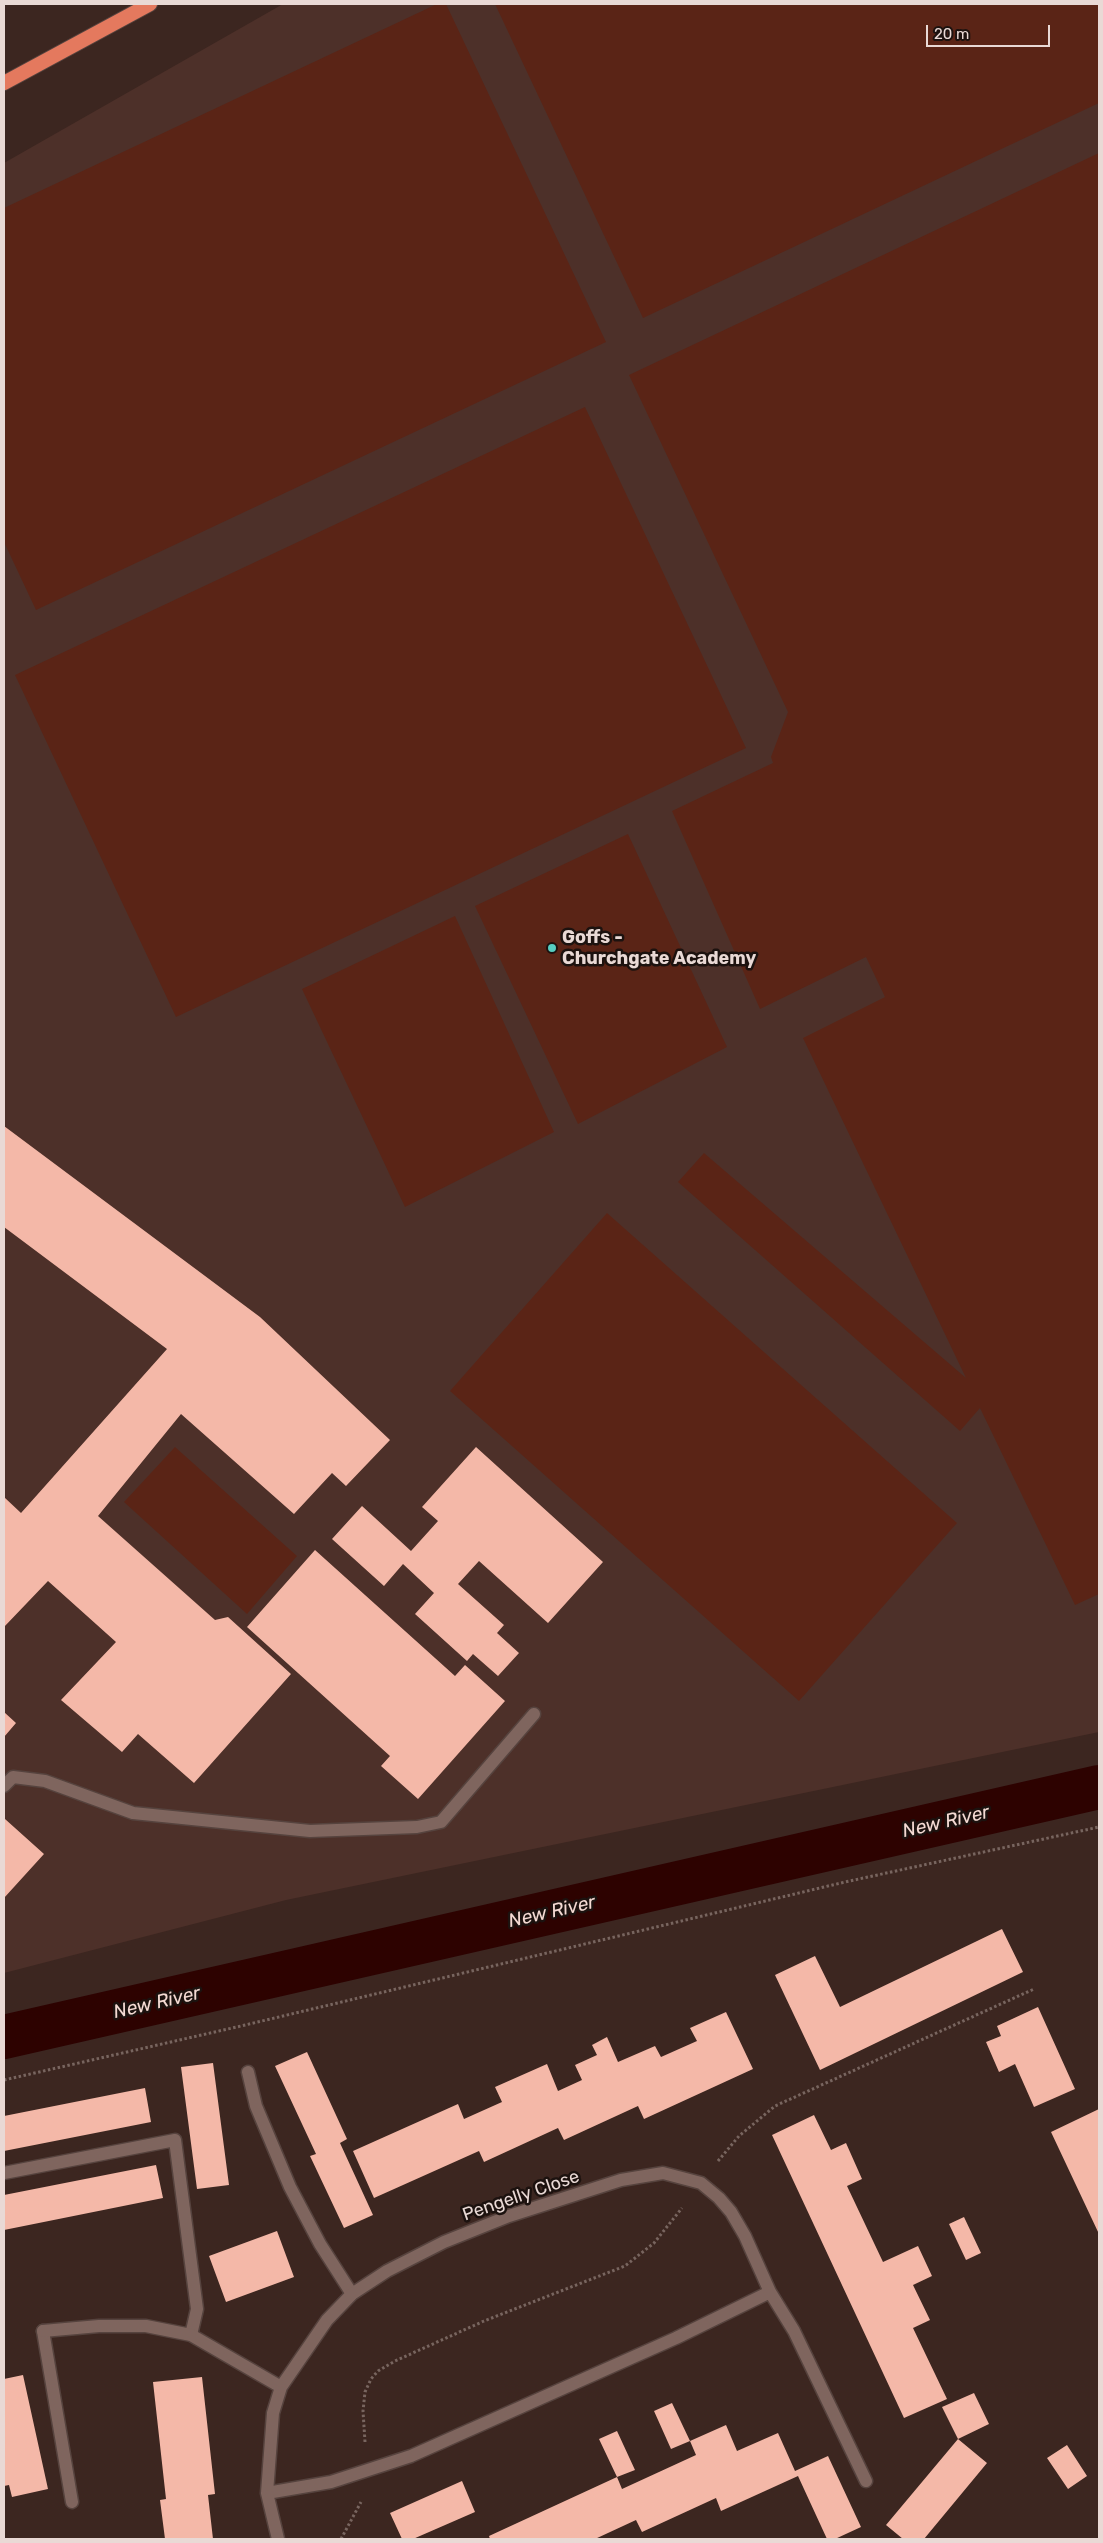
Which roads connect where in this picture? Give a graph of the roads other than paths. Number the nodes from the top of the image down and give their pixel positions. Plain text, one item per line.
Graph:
1 (150, 4) edge
2 (4, 83) edge
3 (534, 1714) dead end
4 (4, 1786) edge
5 (248, 2072) dead end
6 (4, 2173) edge
7 (770, 2292) junction
8 (352, 2294) junction
9 (191, 2335) junction
10 (280, 2387) junction
11 (866, 2481) dead end
12 (268, 2493) junction
13 (72, 2502) dead end
14 (278, 2539) edge

1 - 2 highway
3 - 4 street
5 - 8 street
6 - 9 street
7 - 8 street, Pengelly Close
7 - 11 street, Pengelly Close
7 - 12 street
8 - 10 street, Pengelly Close
9 - 10 street
9 - 13 street
10 - 12 street, Pengelly Close
12 - 14 street, Pengelly Close

